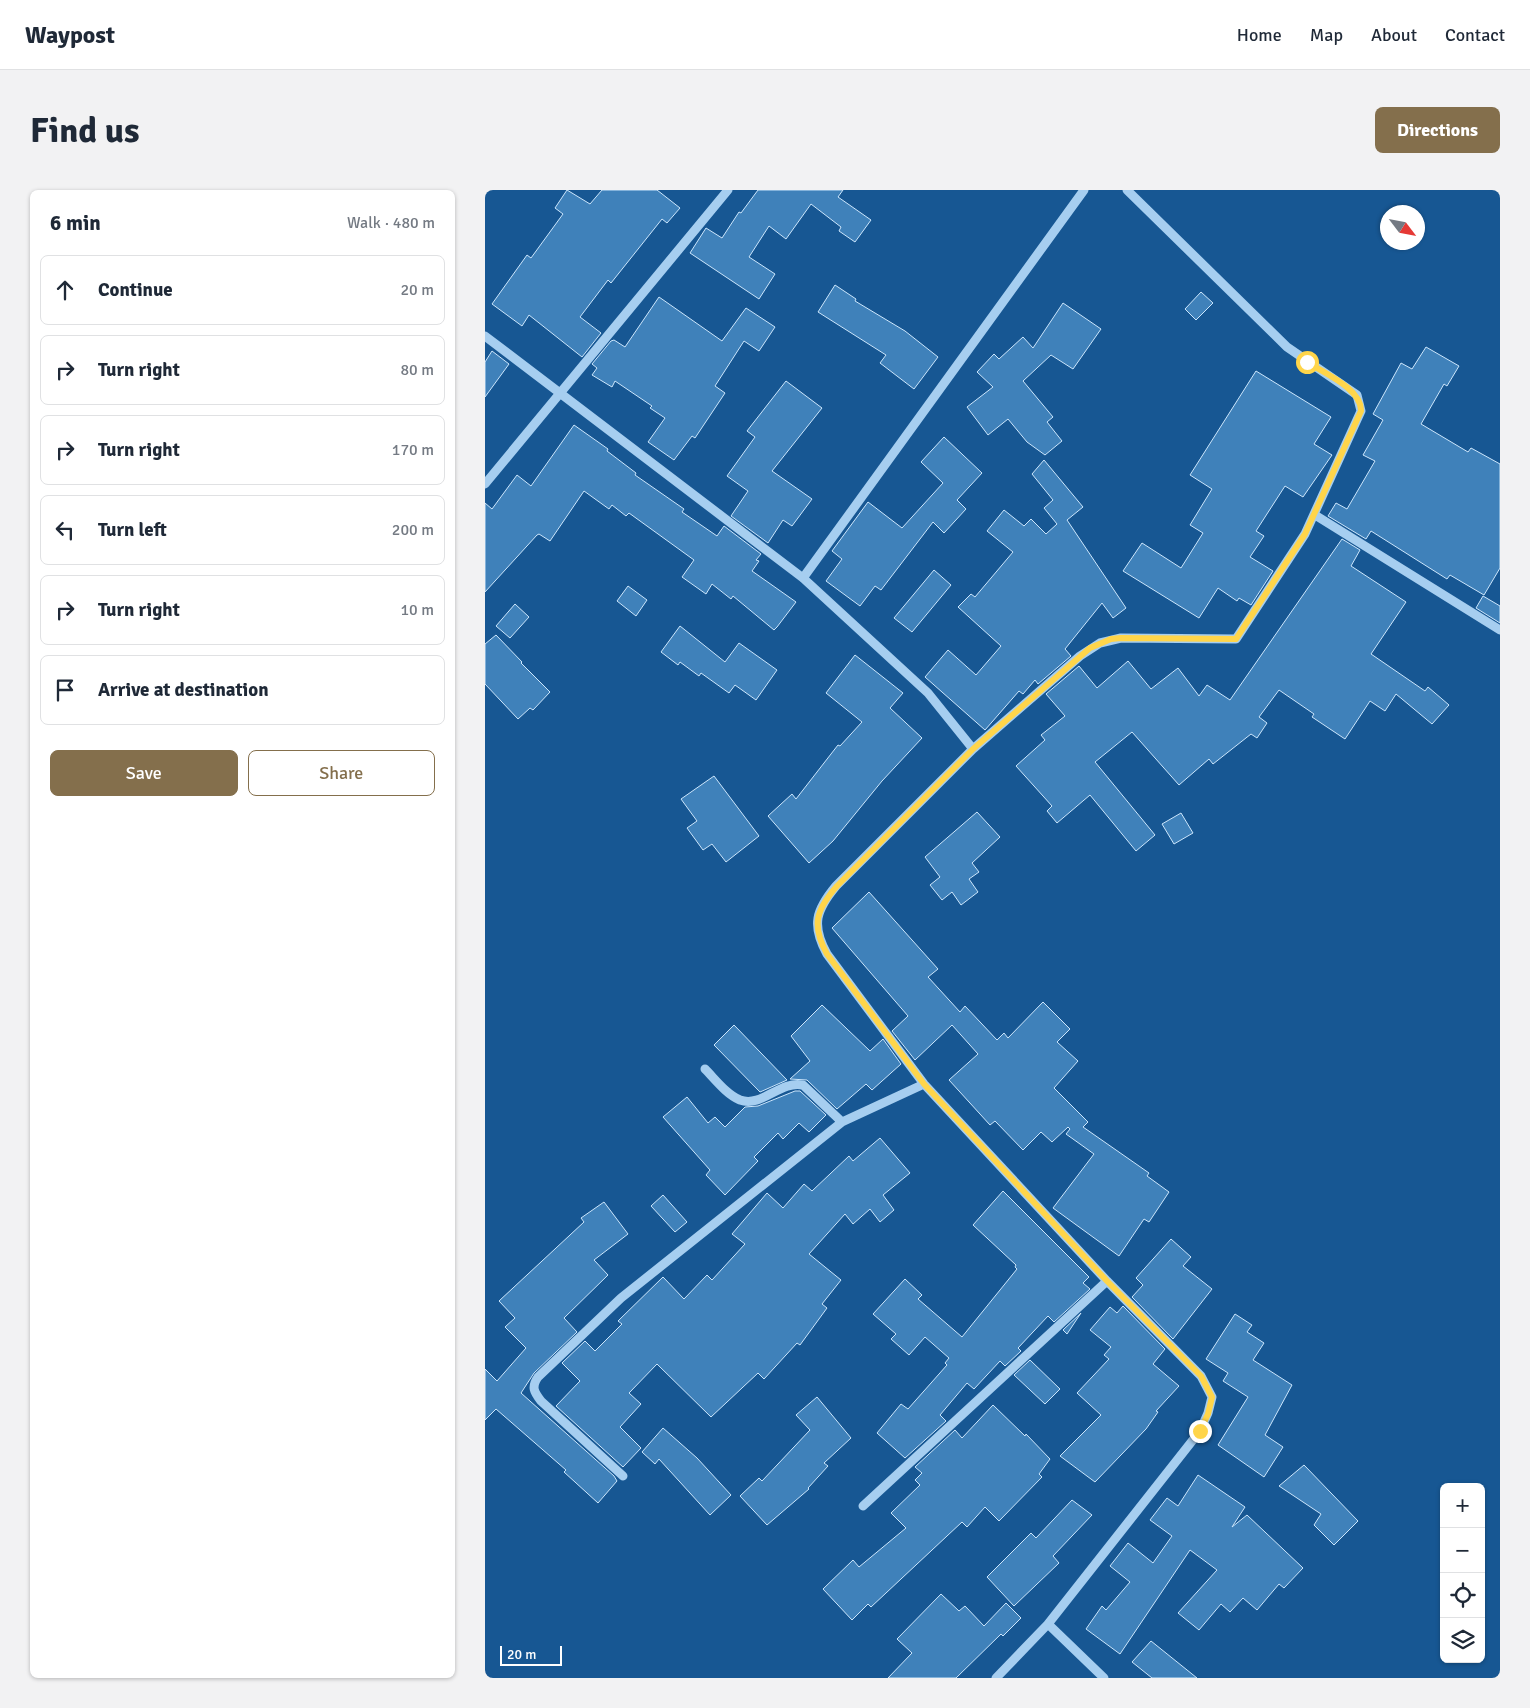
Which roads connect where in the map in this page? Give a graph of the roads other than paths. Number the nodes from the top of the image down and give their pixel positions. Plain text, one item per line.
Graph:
1 (728, 190) edge
2 (1084, 190) edge
3 (1127, 190) edge
4 (485, 336) edge
5 (560, 392) junction
6 (485, 484) edge
7 (1315, 516) junction
8 (803, 578) junction
9 (1500, 630) edge
10 (973, 749) junction
11 (705, 1069) dead end
12 (924, 1084) junction
13 (842, 1122) junction
14 (1107, 1281) junction
15 (623, 1476) dead end
16 (863, 1506) dead end
17 (1048, 1624) junction
18 (996, 1678) edge
19 (1104, 1678) edge

1 - 5 street
2 - 8 street
3 - 7 street
4 - 5 street
5 - 6 street
5 - 8 street
7 - 9 street
7 - 10 street
8 - 10 street
10 - 12 street
11 - 13 street
12 - 13 street
12 - 14 street
13 - 15 street
14 - 16 street
14 - 17 street
17 - 18 street
17 - 19 street

